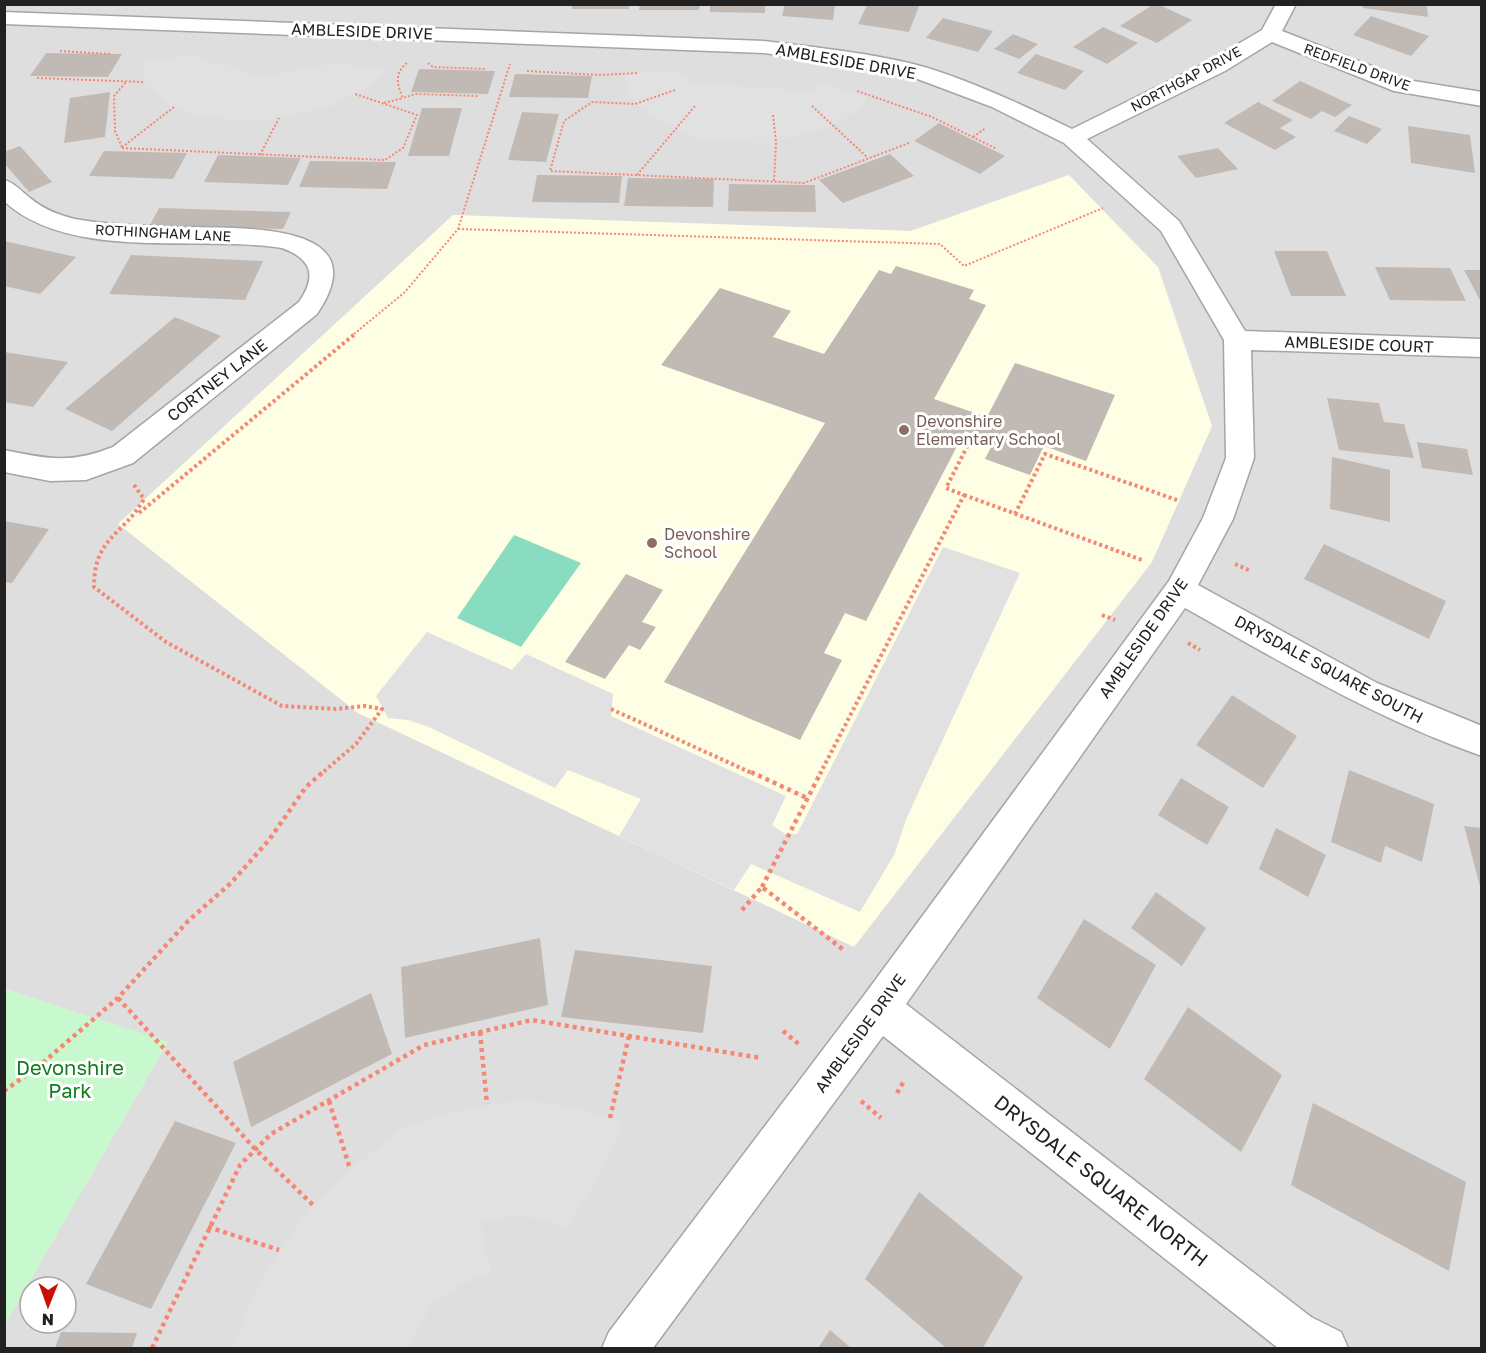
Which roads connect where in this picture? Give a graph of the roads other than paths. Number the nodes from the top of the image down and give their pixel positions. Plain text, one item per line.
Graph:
1 (1286, 4) edge
2 (7, 21) edge
3 (1270, 34) junction
4 (1482, 99) edge
5 (1072, 138) junction
6 (4, 187) edge
7 (298, 245) joint
8 (1237, 340) junction
9 (1482, 348) edge
10 (4, 461) edge
11 (1180, 590) junction
12 (1482, 741) edge
13 (879, 1008) junction
14 (625, 1348) edge
15 (1325, 1348) edge

1 - 3 street
2 - 5 street, AMBLESIDE DRIVE
3 - 4 street, REDFIELD DRIVE
3 - 5 street, NORTHGAP DRIVE
5 - 8 street, AMBLESIDE DRIVE
6 - 7 street, ROTHINGHAM LANE
7 - 10 street, CORTNEY LANE
8 - 9 street, AMBLESIDE COURT
8 - 11 street, AMBLESIDE DRIVE
11 - 12 street, DRYSDALE SQUARE SOUTH
11 - 13 street, AMBLESIDE DRIVE
13 - 14 street, AMBLESIDE DRIVE
13 - 15 street, DRYSDALE SQUARE NORTH

